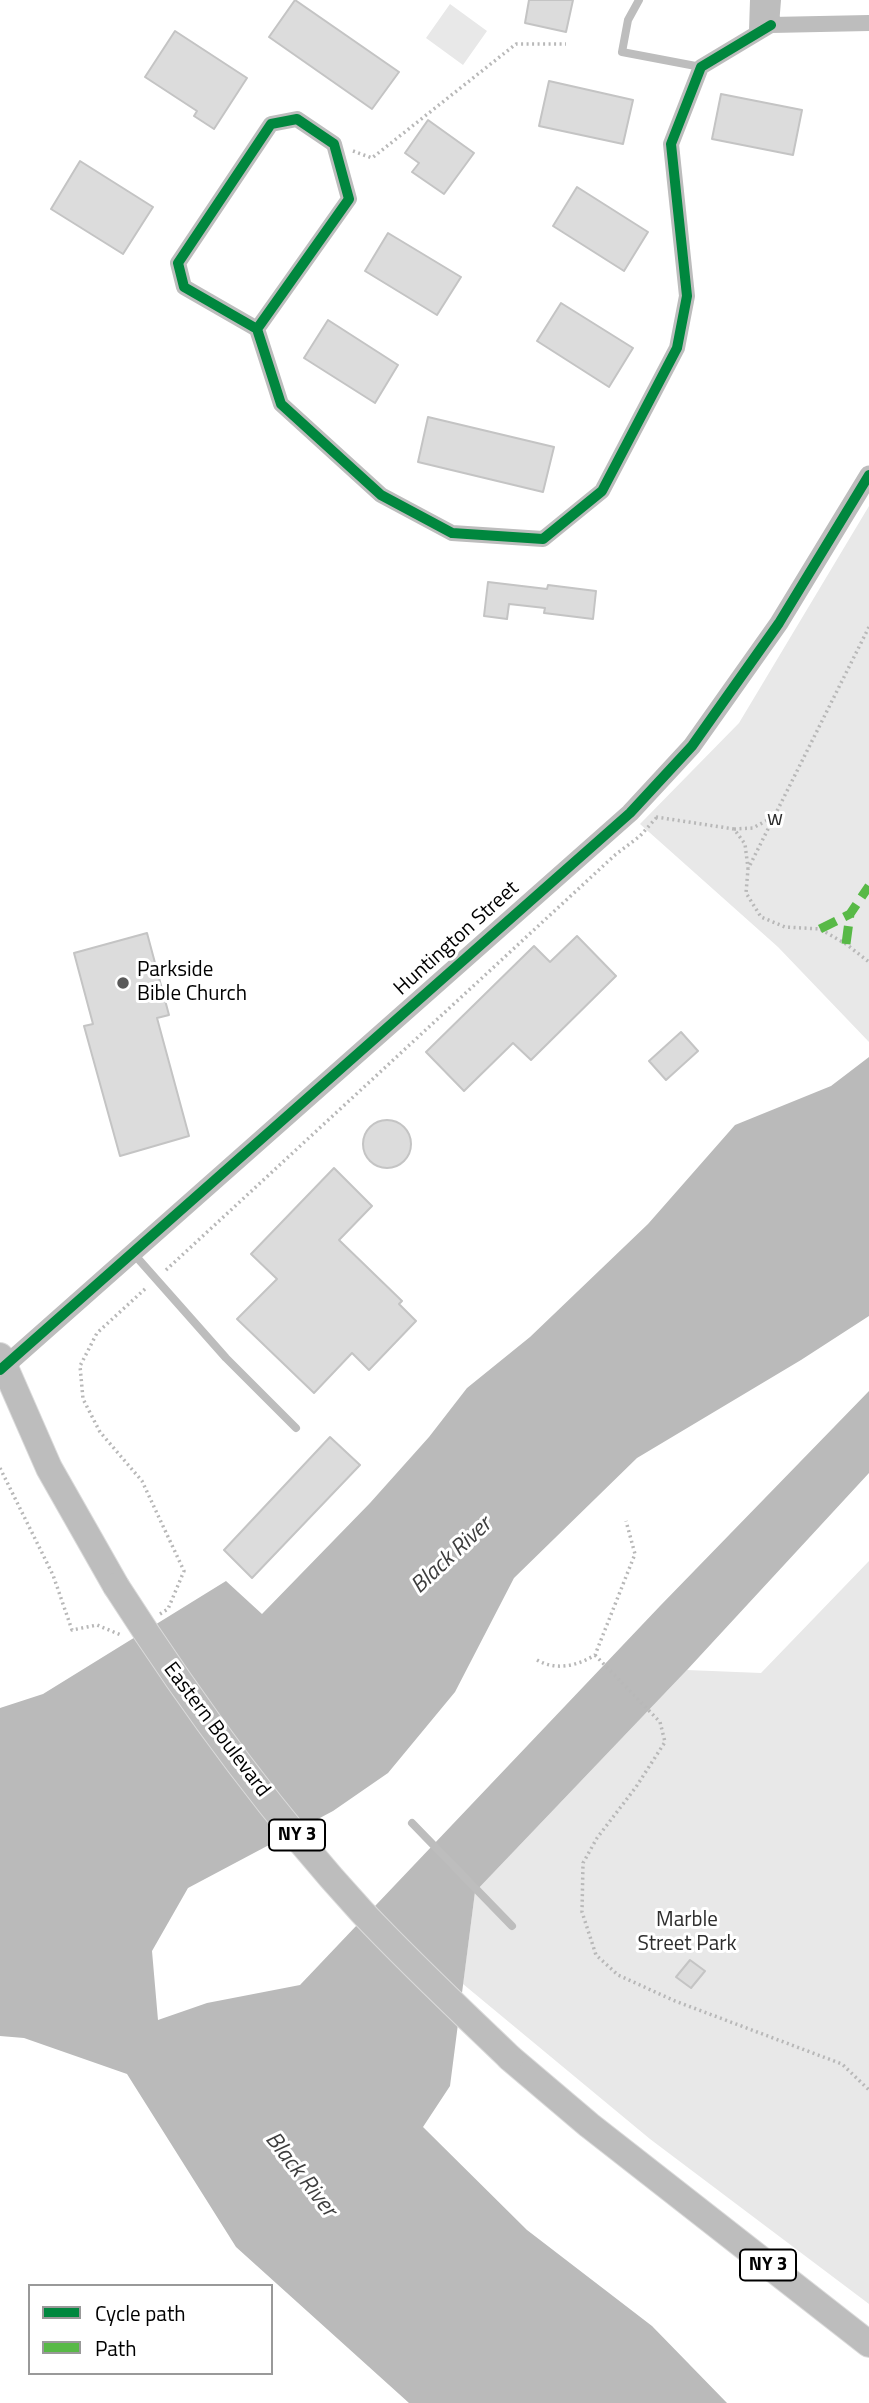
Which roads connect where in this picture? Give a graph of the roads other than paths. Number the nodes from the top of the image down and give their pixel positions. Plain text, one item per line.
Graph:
1 (639, 0) edge
2 (758, 0) edge
3 (773, 0) edge
4 (869, 23) edge
5 (764, 28) junction
6 (701, 67) junction
7 (257, 329) junction
8 (869, 475) edge
9 (133, 1253) junction
10 (1, 1364) edge
11 (296, 1428) dead end
12 (412, 1823) dead end
13 (512, 1926) dead end
14 (869, 2344) edge

1 - 6 lane
2 - 5 street
3 - 5 street
4 - 5 street
5 - 6 street
6 - 7 street
7 - 7 street
8 - 9 street, Huntington Street
9 - 10 street, Huntington Street
9 - 11 lane
10 - 14 main road, Eastern Boulevard / NY 3, bridge
12 - 13 lane

